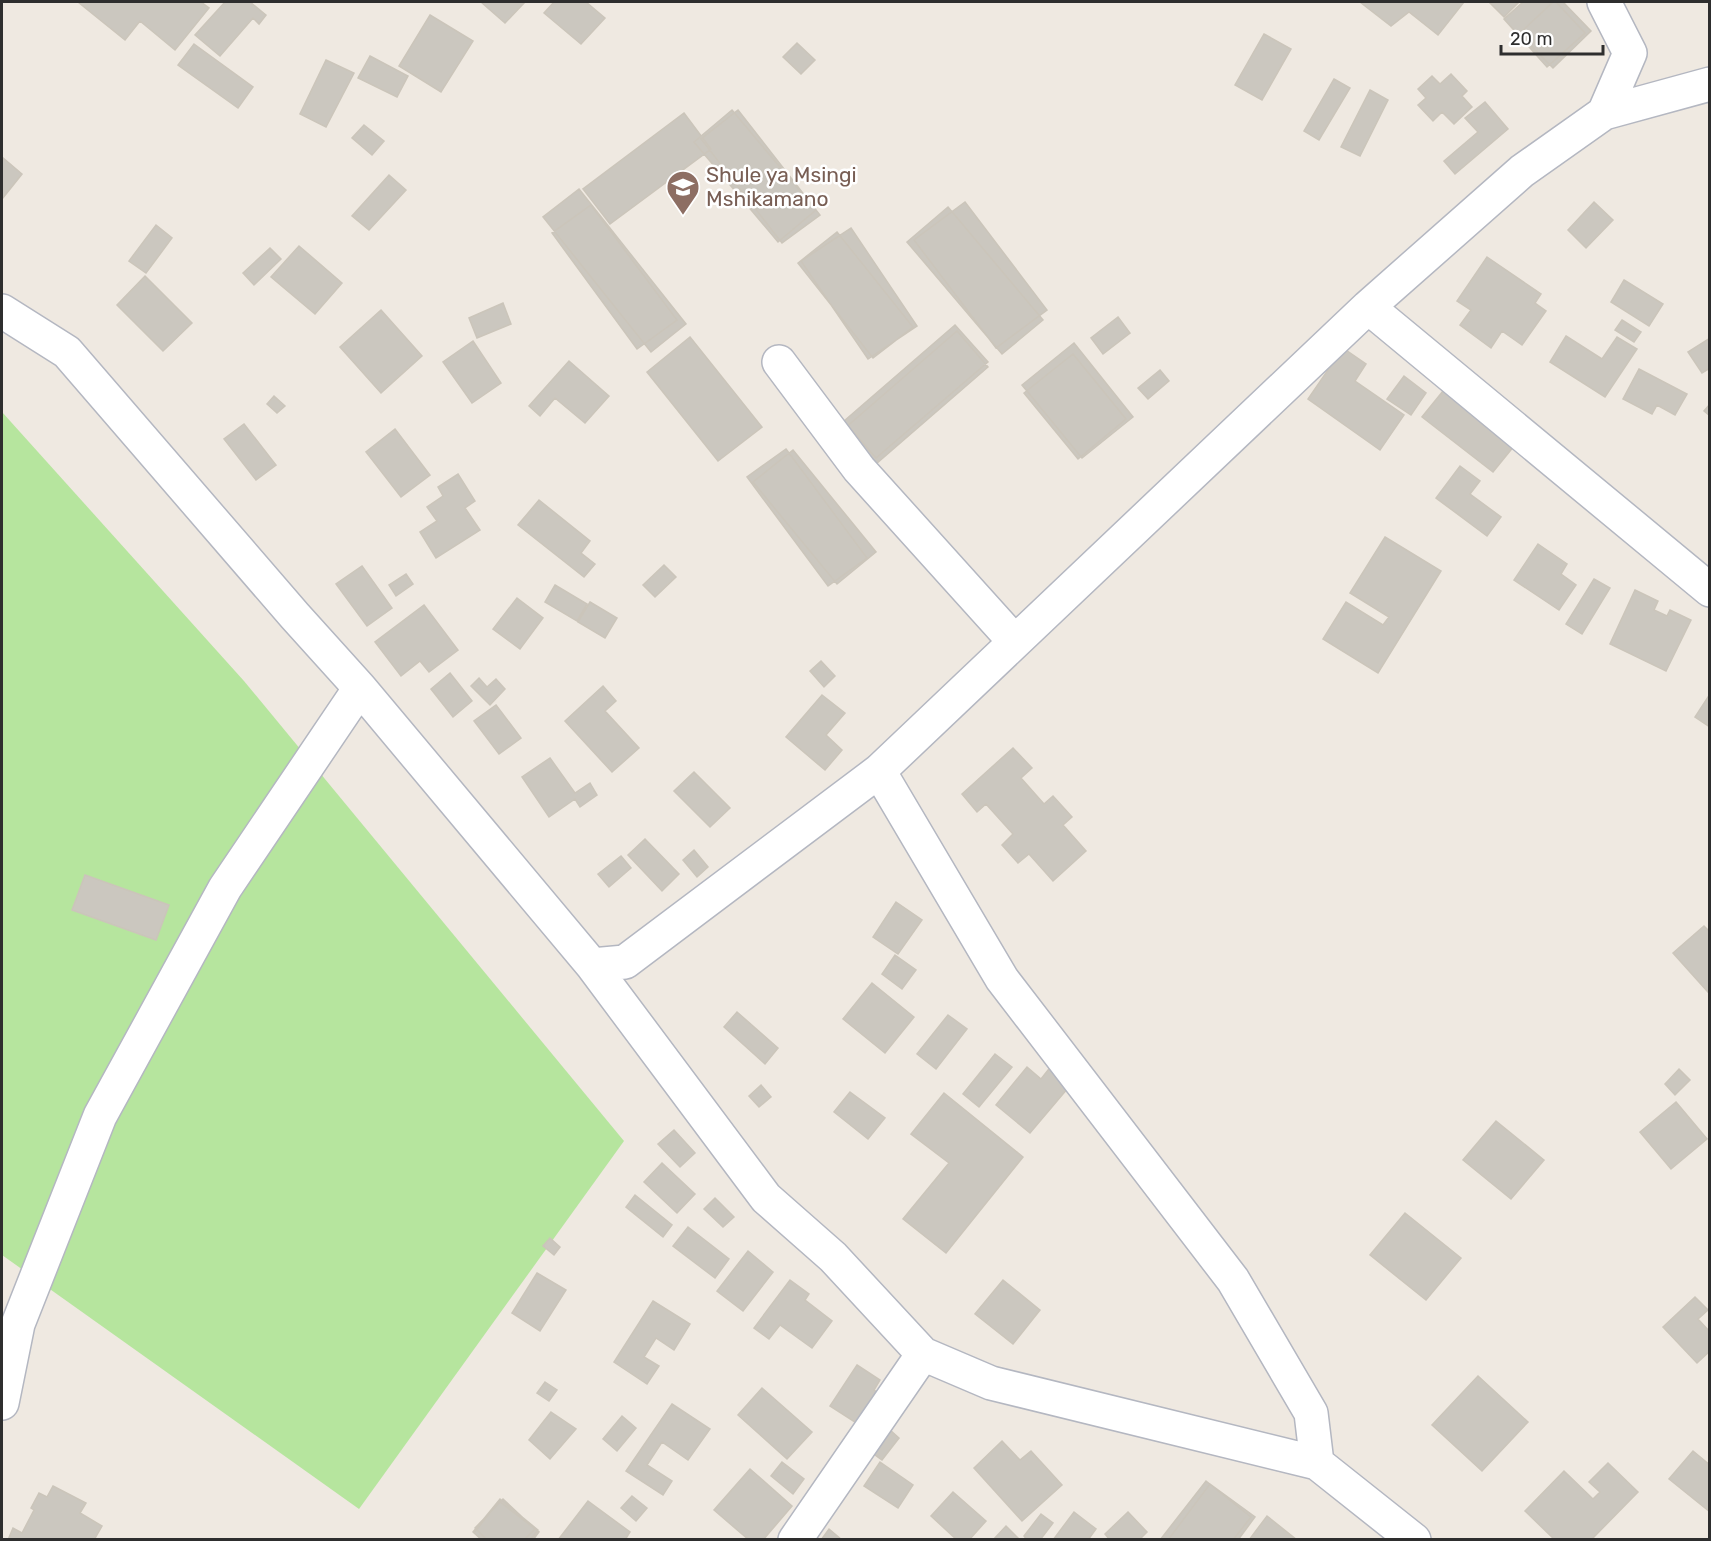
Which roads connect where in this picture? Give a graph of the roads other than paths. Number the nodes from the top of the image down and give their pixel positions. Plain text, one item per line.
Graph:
1 (1604, 2) edge
2 (1710, 84) edge
3 (1604, 113) junction
4 (1368, 307) junction
5 (2, 311) edge
6 (779, 362) dead end
7 (1710, 590) edge
8 (1015, 642) junction
9 (360, 688) junction
10 (879, 771) junction
11 (592, 965) junction
12 (923, 1354) junction
13 (2, 1403) edge
14 (1317, 1463) junction
15 (795, 1539) edge
16 (1414, 1539) edge

1 - 3 street
2 - 3 street
3 - 4 street
4 - 7 street
4 - 8 street
5 - 9 street
6 - 8 street
8 - 10 street
9 - 11 street
9 - 13 street
10 - 11 street
10 - 14 street
11 - 12 street
12 - 14 street
12 - 15 street
14 - 16 street

